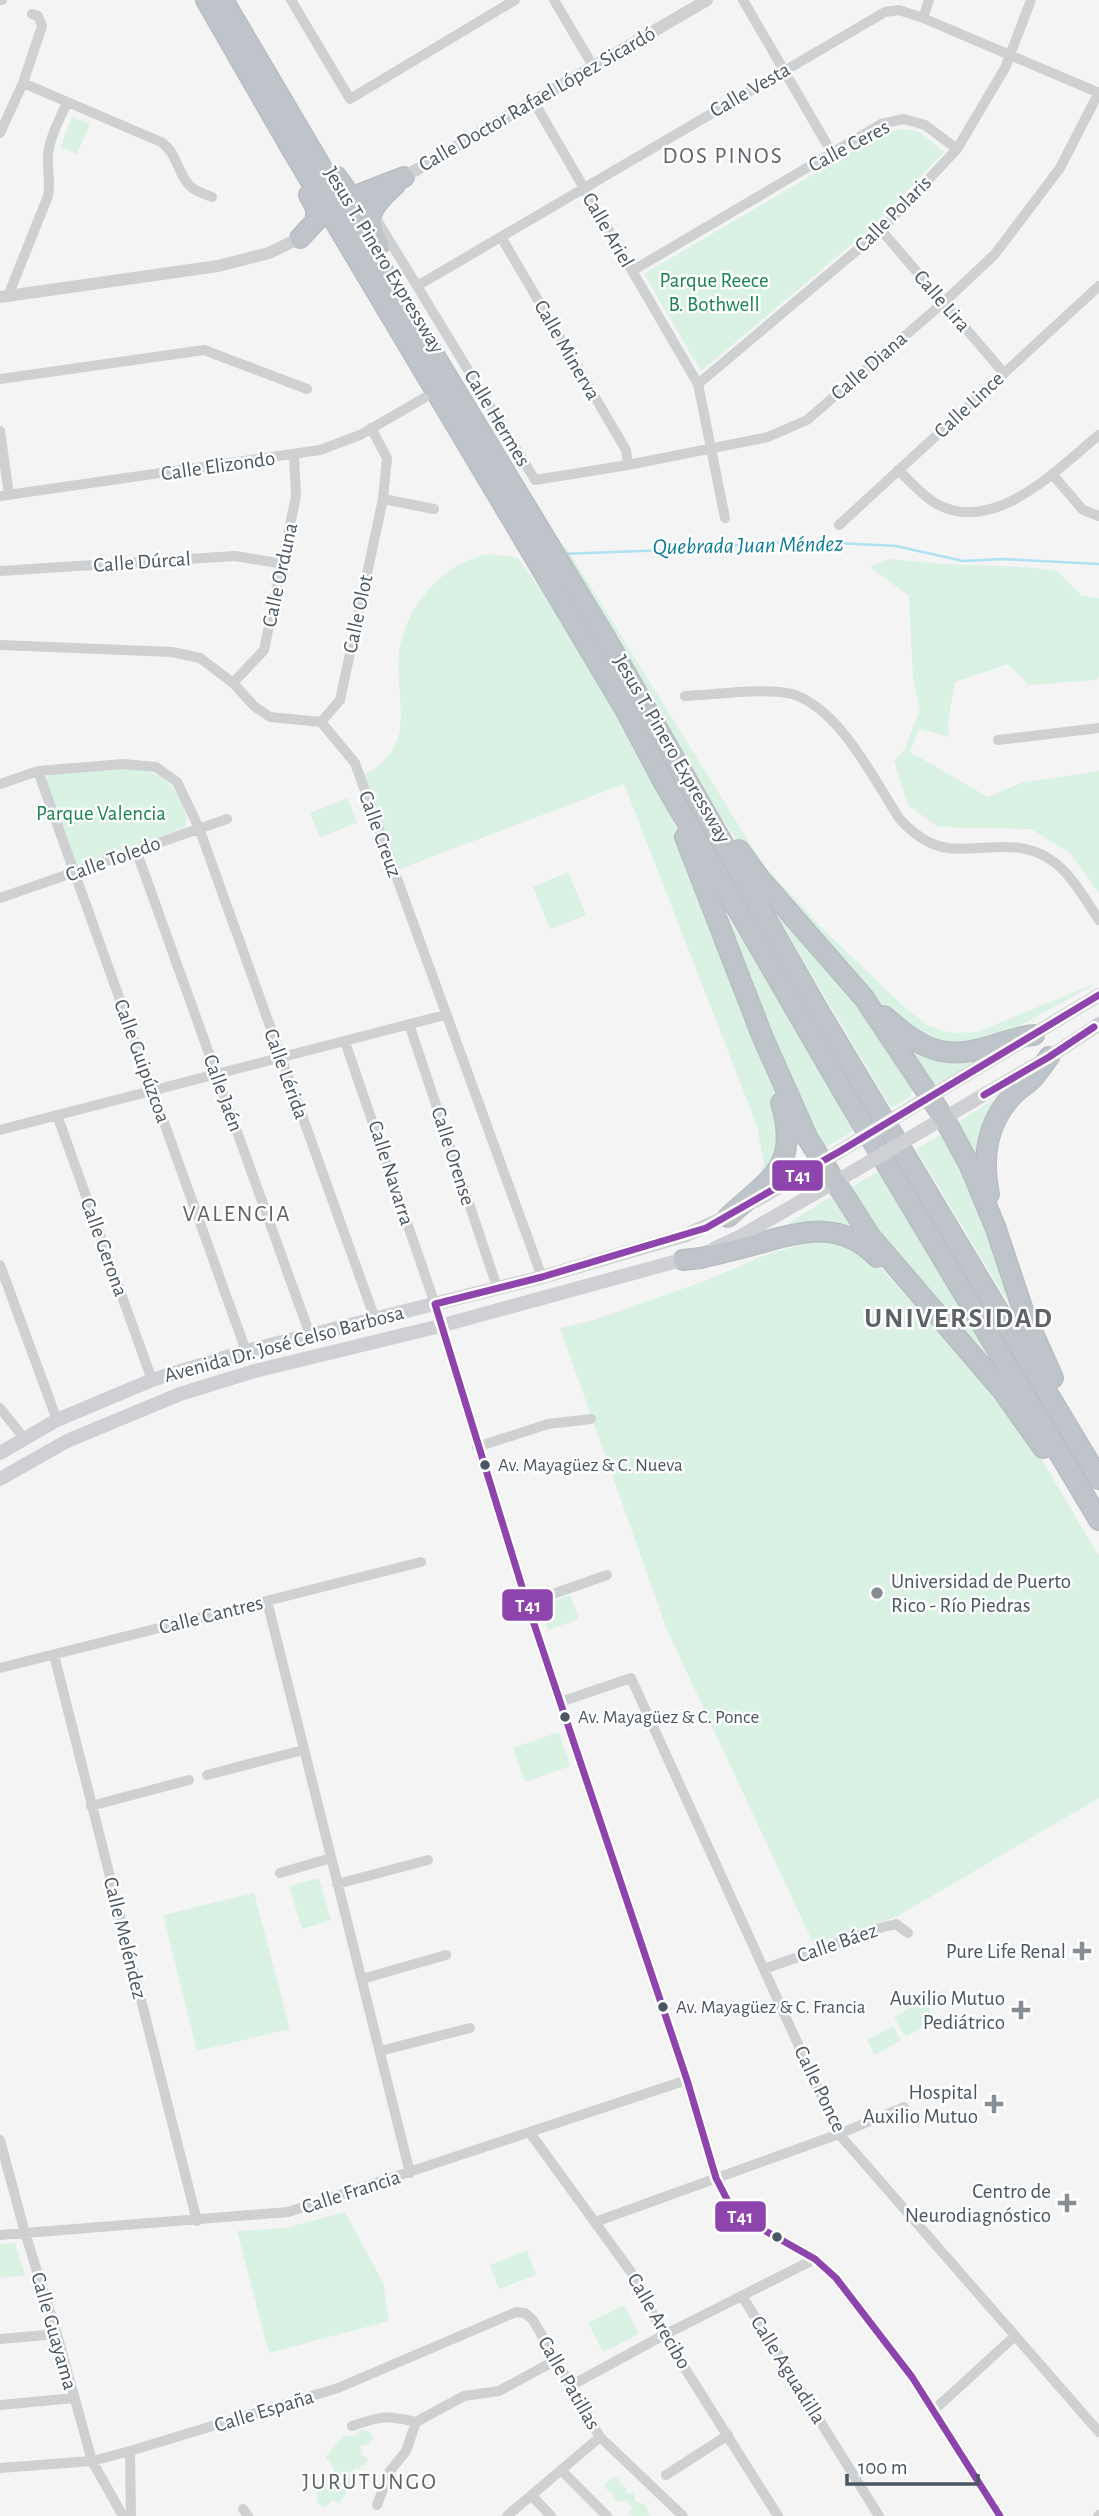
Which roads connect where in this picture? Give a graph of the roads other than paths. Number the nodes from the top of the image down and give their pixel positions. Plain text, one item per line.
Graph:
1 (206, 0) edge
2 (223, 0) edge
3 (291, 0) edge
4 (515, 0) edge
5 (554, 0) edge
6 (707, 0) edge
7 (743, 0) edge
8 (929, 0) edge
9 (1031, 0) edge
10 (32, 14) dead end
11 (923, 18) junction
12 (1011, 55) junction
13 (593, 66) junction
14 (784, 70) junction
15 (23, 83) junction
16 (1099, 92) edge
17 (67, 102) junction
18 (534, 102) junction
19 (0, 132) edge
20 (298, 143) junction
21 (957, 149) junction
22 (832, 153) junction
23 (404, 177) junction
24 (583, 188) junction
25 (212, 197) dead end
26 (372, 211) junction
27 (881, 230) junction
28 (500, 237) junction
29 (300, 238) junction
30 (632, 271) junction
31 (380, 281) junction
32 (417, 286) junction
33 (1099, 286) edge
34 (4, 296) edge
35 (943, 303) junction
36 (1003, 372) junction
37 (0, 379) edge
38 (698, 384) junction
39 (307, 389) dead end
40 (424, 398) dead end
41 (372, 428) junction
42 (0, 431) edge
43 (1099, 435) edge
44 (712, 448) junction
45 (294, 455) junction
46 (628, 465) junction
47 (898, 470) junction
48 (1052, 474) junction
49 (535, 481) joint
50 (5, 495) edge
51 (383, 499) junction
52 (434, 509) dead end
53 (1099, 516) edge
54 (725, 518) dead end
55 (839, 525) dead end
56 (284, 564) junction
57 (0, 570) edge
58 (0, 645) edge
59 (233, 683) junction
60 (685, 696) dead end
61 (321, 722) junction
62 (1099, 728) edge
63 (998, 740) dead end
64 (38, 771) junction
65 (683, 771) junction
66 (663, 781) junction
67 (0, 784) edge
68 (227, 819) dead end
69 (198, 828) junction
70 (136, 850) junction
71 (75, 872) junction
72 (0, 898) edge
73 (1099, 920) edge
74 (1099, 995) edge
75 (864, 998) junction
76 (445, 1015) junction
77 (409, 1024) junction
78 (1099, 1024) edge
79 (1034, 1035) junction
80 (763, 1038) junction
81 (345, 1042) junction
82 (281, 1058) junction
83 (1049, 1058) junction
84 (216, 1075) junction
85 (152, 1091) junction
86 (930, 1096) junction
87 (57, 1115) junction
88 (944, 1118) junction
89 (0, 1130) edge
90 (822, 1162) junction
91 (835, 1183) junction
92 (728, 1217) junction
93 (996, 1229) junction
94 (683, 1261) junction
95 (0, 1265) edge
96 (542, 1277) junction
97 (907, 1281) junction
98 (497, 1287) junction
99 (435, 1304) junction
100 (375, 1319) junction
101 (440, 1326) junction
102 (310, 1335) junction
103 (246, 1351) junction
104 (152, 1380) junction
105 (0, 1408) edge
106 (591, 1419) dead end
107 (57, 1420) junction
108 (24, 1438) junction
109 (477, 1447) junction
110 (0, 1453) edge
111 (1096, 1474) edge
112 (0, 1479) edge
113 (1096, 1514) edge
114 (421, 1562) dead end
115 (607, 1575) dead end
116 (267, 1601) junction
117 (527, 1602) junction
118 (54, 1655) junction
119 (0, 1668) edge
120 (560, 1702) junction
121 (303, 1750) junction
122 (207, 1775) dead end
123 (188, 1780) dead end
124 (91, 1806) junction
125 (331, 1858) junction
126 (428, 1860) dead end
127 (280, 1873) dead end
128 (337, 1884) junction
129 (908, 1933) dead end
130 (446, 1955) dead end
131 (764, 1969) junction
132 (362, 1979) junction
133 (470, 2028) dead end
134 (380, 2051) junction
135 (687, 2080) junction
136 (904, 2107) dead end
137 (530, 2133) junction
138 (839, 2134) junction
139 (0, 2140) edge
140 (410, 2173) junction
141 (716, 2178) junction
142 (197, 2221) junction
143 (595, 2222) junction
144 (25, 2233) junction
145 (0, 2235) edge
146 (816, 2259) junction
147 (742, 2296) junction
148 (516, 2312) joint
149 (57, 2334) junction
150 (664, 2335) junction
151 (1015, 2336) junction
152 (0, 2339) edge
153 (556, 2360) junction
154 (572, 2385) junction
155 (74, 2398) junction
156 (0, 2404) edge
157 (934, 2410) junction
158 (416, 2422) junction
159 (352, 2426) dead end
160 (1099, 2432) edge
161 (728, 2435) junction
162 (600, 2437) junction
163 (130, 2451) junction
164 (92, 2461) junction
165 (0, 2468) edge
166 (562, 2471) junction
167 (666, 2475) dead end
168 (532, 2496) junction
169 (377, 2505) dead end
170 (997, 2515) edge
171 (123, 2516) edge
172 (131, 2516) edge
173 (507, 2516) edge
174 (551, 2516) edge
175 (607, 2516) edge
176 (683, 2516) edge
177 (779, 2516) edge
178 (879, 2516) edge

1 - 20 highway, Jesus T. Pinero Expressway
2 - 20 highway, Jesus T. Pinero Expressway
3 - 4 street
5 - 13 street
6 - 13 street, Calle Doctor Rafael López Sicardó
7 - 14 street
8 - 11 street
9 - 12 street, Calle Polaris
10 - 15 street
11 - 12 street, Calle Vesta
11 - 14 street, Calle Vesta
12 - 16 street, Calle Vesta
12 - 21 street, Calle Polaris
13 - 18 street, Calle Doctor Rafael López Sicardó
14 - 22 street
14 - 24 street, Calle Vesta
15 - 17 street
15 - 19 street
16 - 35 street, Calle Diana
17 - 25 street
17 - 34 street
18 - 23 street, Calle Doctor Rafael López Sicardó
18 - 24 street, Calle Ariel
20 - 23 highway
20 - 29 highway
20 - 31 highway, Jesus T. Pinero Expressway
21 - 22 street, Calle Ceres
21 - 27 street, Calle Polaris
22 - 30 street, Calle Ceres
23 - 26 highway
24 - 28 street, Calle Vesta
24 - 30 street, Calle Ariel
26 - 31 highway
26 - 32 street, Calle Hermes
27 - 35 street, Calle Lira
27 - 38 street, Calle Polaris
28 - 32 street, Calle Vesta
28 - 46 street, Calle Minerva
29 - 31 highway
29 - 34 street
30 - 38 street, Calle Ariel
31 - 65 highway, Jesus T. Pinero Expressway
31 - 66 highway, Jesus T. Pinero Expressway
32 - 49 street, Calle Hermes
33 - 36 street, Calle Lince
35 - 36 street, Calle Lira
35 - 44 street, Calle Diana
36 - 47 street, Calle Lince
37 - 39 street
38 - 44 street, Calle Ariel
40 - 41 street, Calle Elizondo
41 - 45 street, Calle Elizondo
41 - 51 street, Calle Olot
42 - 50 street
43 - 48 street
44 - 46 street, Calle Diana
44 - 54 street, Calle Ariel
45 - 50 street, Calle Elizondo
45 - 56 street, Calle Orduna
46 - 49 street, Calle Diana
47 - 48 street
47 - 55 street, Calle Lince
48 - 53 street
51 - 52 street
51 - 61 street, Calle Olot
56 - 57 street, Calle Dúrcal
56 - 59 street, Calle Orduna
58 - 59 street
59 - 61 street
60 - 73 street
61 - 76 street, Calle Creuz
62 - 63 street
64 - 67 street, Calle Lérida
64 - 69 street, Calle Lérida
64 - 71 street, Calle Guipúzcoa
65 - 75 highway
65 - 111 highway, Jesus T. Pinero Expressway
66 - 80 highway
66 - 113 highway, Jesus T. Pinero Expressway
68 - 69 street, Calle Toledo
69 - 70 street, Calle Toledo
69 - 82 street, Calle Lérida
70 - 71 street, Calle Toledo
70 - 84 street, Calle Jaén
71 - 72 street, Calle Toledo
71 - 85 street, Calle Guipúzcoa
74 - 79 main road, Avenida Dr. José Celso Barbosa
75 - 79 highway
75 - 86 highway
76 - 77 street
76 - 96 street, Calle Creuz
77 - 81 street
77 - 98 street, Calle Orense
78 - 83 main road, Avenida Dr. José Celso Barbosa
79 - 86 main road, Avenida Dr. José Celso Barbosa
80 - 90 highway
80 - 92 highway
81 - 82 street
81 - 99 street, Calle Navarra
82 - 84 street
82 - 100 street, Calle Lérida
83 - 88 main road, Avenida Dr. José Celso Barbosa
83 - 93 highway
84 - 85 street
84 - 102 street, Calle Jaén
85 - 87 street
85 - 103 street, Calle Guipúzcoa
86 - 88 highway
86 - 90 main road, Avenida Dr. José Celso Barbosa, bridge
87 - 89 street
87 - 104 street, Calle Gerona
88 - 91 main road, Avenida Dr. José Celso Barbosa, bridge
88 - 93 highway
90 - 91 highway
90 - 92 main road, Avenida Dr. José Celso Barbosa
91 - 94 main road, Avenida Dr. José Celso Barbosa
91 - 97 highway
92 - 96 main road, Avenida Dr. José Celso Barbosa
93 - 111 highway
94 - 97 highway
94 - 101 main road, Avenida Dr. José Celso Barbosa
95 - 107 street
96 - 98 main road, Avenida Dr. José Celso Barbosa
97 - 113 highway
98 - 99 main road, Avenida Dr. José Celso Barbosa
99 - 100 main road, Avenida Dr. José Celso Barbosa
99 - 101 street
100 - 102 main road, Avenida Dr. José Celso Barbosa
101 - 109 street
101 - 112 main road, Avenida Dr. José Celso Barbosa
102 - 103 main road, Avenida Dr. José Celso Barbosa
103 - 104 main road, Avenida Dr. José Celso Barbosa
104 - 107 main road, Avenida Dr. José Celso Barbosa
105 - 108 street
106 - 109 street
107 - 108 main road, Avenida Dr. José Celso Barbosa
108 - 110 main road, Avenida Dr. José Celso Barbosa
109 - 117 street
114 - 116 street, Calle Cantres
115 - 117 street
116 - 118 street, Calle Cantres
116 - 121 street
117 - 120 street
118 - 119 street, Calle Cantres
118 - 124 street, Calle Meléndez
120 - 131 street, Calle Ponce
120 - 135 street
121 - 122 street
121 - 125 street
123 - 124 street
124 - 142 street, Calle Meléndez
125 - 127 street
125 - 128 street
126 - 128 street
128 - 132 street
129 - 131 street, Calle Báez
130 - 132 street
131 - 138 street, Calle Ponce
132 - 134 street
133 - 134 street
134 - 140 street
135 - 137 street, Calle Francia
135 - 141 street
136 - 138 street
137 - 140 street, Calle Francia
137 - 143 street, Calle Arecibo
138 - 141 street
138 - 151 street, Calle Ponce
139 - 144 street, Calle Guayama
140 - 142 street, Calle Francia
141 - 143 street
141 - 146 street
142 - 144 street, Calle Francia
143 - 150 street, Calle Arecibo
144 - 145 street, Calle Francia
144 - 149 street, Calle Guayama
146 - 147 street
146 - 157 street
147 - 150 street
147 - 178 street, Calle Aguadilla
148 - 153 street, Calle Patillas
148 - 163 street, Calle España
149 - 152 street
149 - 155 street, Calle Guayama
150 - 154 street
150 - 161 street, Calle Arecibo
151 - 157 street
151 - 160 street, Calle Ponce
153 - 154 street, Calle Patillas
153 - 158 street
154 - 162 street, Calle Patillas
155 - 156 street
155 - 164 street, Calle Guayama
157 - 170 street
158 - 159 street
158 - 169 street
161 - 167 street
161 - 177 street, Calle Arecibo
162 - 166 street
162 - 176 street, Calle Patillas
163 - 164 street, Calle España
163 - 172 street
164 - 165 street, Calle España
164 - 171 street, Calle Guayama
166 - 168 street
166 - 175 street
168 - 173 street
168 - 174 street

